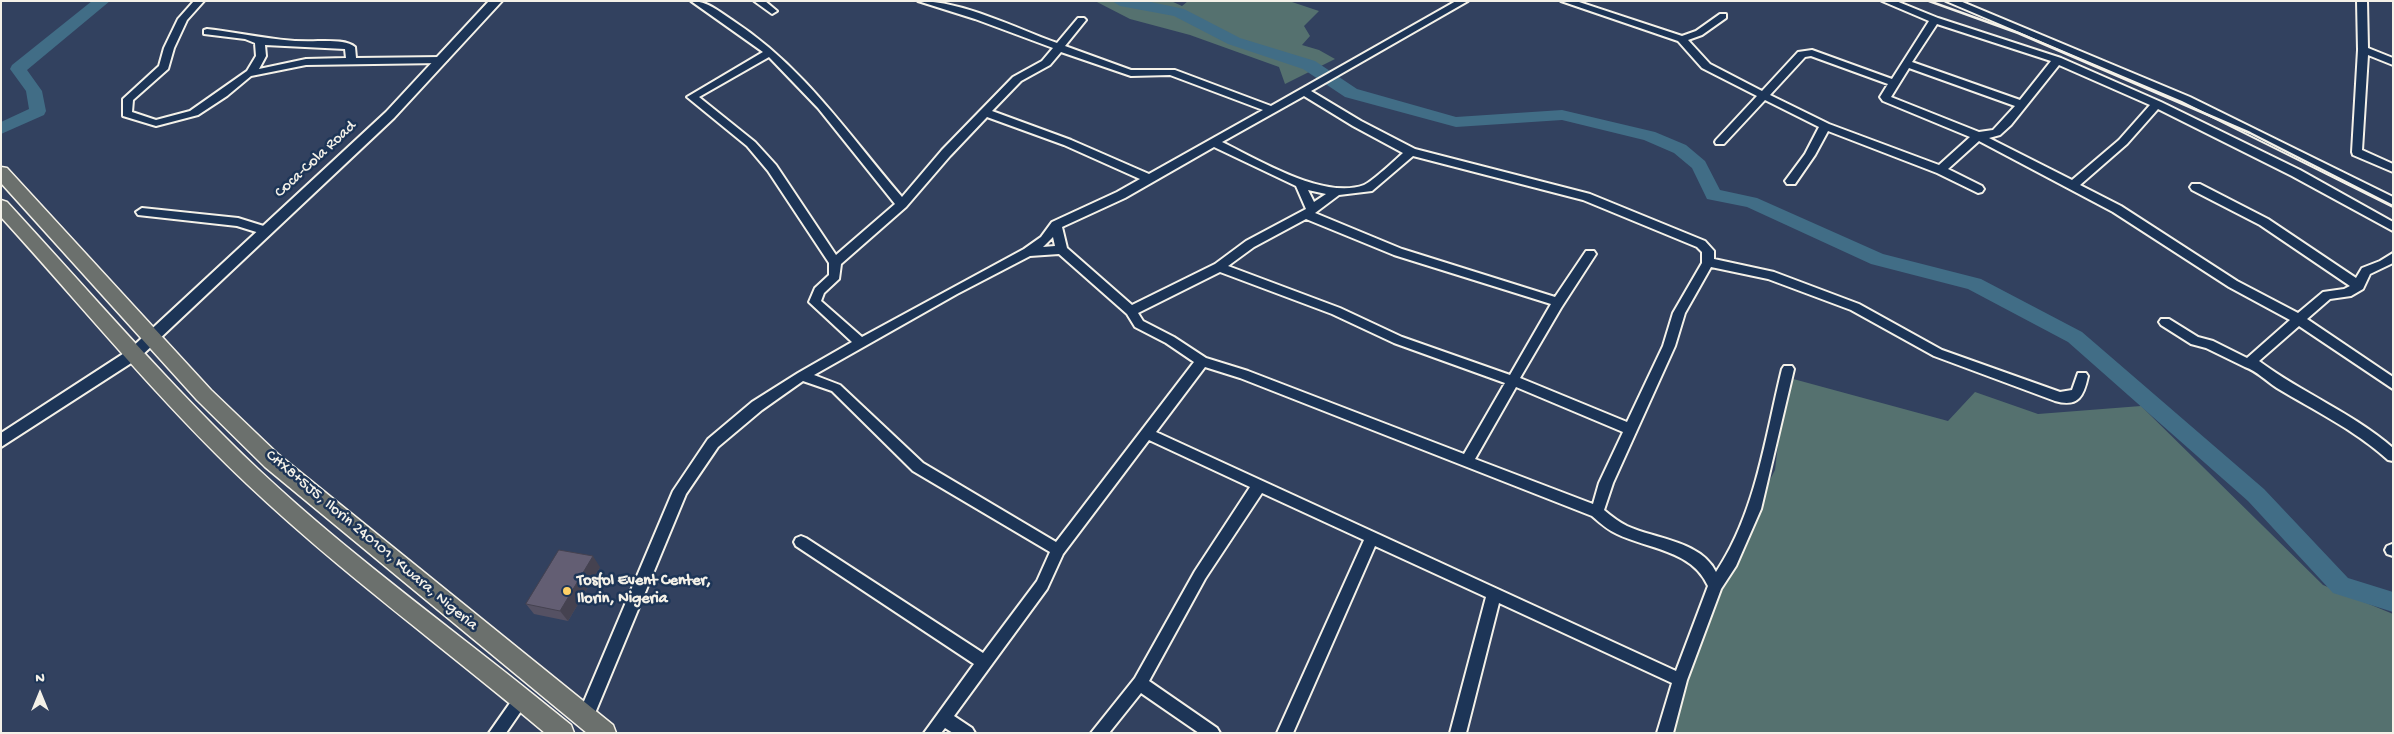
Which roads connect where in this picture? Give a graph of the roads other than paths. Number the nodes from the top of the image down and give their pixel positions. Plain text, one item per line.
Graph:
1 (199, 1) edge
2 (496, 1) edge
3 (759, 1) edge
4 (923, 1) edge
5 (1463, 1) edge
6 (1566, 1) edge
7 (1887, 1) edge
8 (1951, 1) edge
9 (2362, 1) edge
10 (697, 2) edge
11 (772, 12) dead end
12 (1723, 16) dead end
13 (1080, 20) dead end
14 (1934, 20) junction
15 (207, 32) dead end
16 (1682, 40) junction
17 (260, 41) junction
18 (1058, 48) junction
19 (2363, 50) junction
20 (770, 52) junction
21 (352, 60) junction
22 (442, 60) junction
23 (2056, 60) junction
24 (2393, 62) edge
25 (1907, 64) junction
26 (251, 73) junction
27 (1894, 83) junction
28 (1305, 92) junction
29 (1764, 96) junction
30 (2157, 104) junction
31 (2023, 105) junction
32 (1272, 110) junction
33 (984, 112) junction
34 (1825, 126) junction
35 (1978, 136) junction
36 (1213, 142) junction
37 (1720, 142) dead end
38 (1411, 152) junction
39 (2393, 168) edge
40 (1941, 170) junction
41 (1, 172) edge
42 (1149, 179) junction
43 (1791, 181) dead end
44 (1300, 184) junction
45 (2072, 186) junction
46 (2196, 187) dead end
47 (1978, 189) dead end
48 (1336, 192) junction
49 (29, 202) joint
50 (2393, 202) edge
51 (902, 204) junction
52 (4, 209) edge
53 (142, 212) dead end
54 (1309, 212) junction
55 (1056, 226) junction
56 (2393, 227) edge
57 (266, 231) junction
58 (1062, 250) junction
59 (1028, 252) junction
60 (1590, 254) dead end
61 (2393, 257) edge
62 (1708, 262) junction
63 (835, 263) junction
64 (1219, 267) junction
65 (2358, 286) junction
66 (1557, 302) junction
67 (1131, 310) junction
68 (2300, 320) junction
69 (2165, 322) dead end
70 (152, 337) junction
71 (862, 344) junction
72 (134, 354) junction
73 (1202, 361) junction
74 (2251, 362) junction
75 (1788, 369) dead end
76 (802, 376) junction
77 (2082, 376) dead end
78 (1514, 381) junction
79 (2393, 384) edge
80 (1630, 429) junction
81 (1148, 434) junction
82 (1, 441) edge
83 (2393, 456) edge
84 (1466, 462) junction
85 (1258, 487) junction
86 (1597, 512) junction
87 (1372, 537) junction
88 (801, 542) dead end
89 (1058, 550) junction
90 (1715, 586) junction
91 (1494, 595) junction
92 (984, 662) junction
93 (1680, 680) junction
94 (1140, 683) junction
95 (522, 698) junction
96 (585, 718) junction
97 (943, 718) junction
98 (497, 733) edge
99 (563, 733) edge
100 (605, 733) edge
101 (932, 733) edge
102 (967, 733) edge
103 (1099, 733) edge
104 (1212, 733) edge
105 (1285, 733) edge
106 (1458, 733) edge
107 (1665, 733) edge

1 - 26 street
2 - 22 street, Coca-Cola Road
3 - 11 street
4 - 18 street
5 - 28 street
6 - 16 street
7 - 14 street
8 - 50 street
9 - 19 street
10 - 20 street
12 - 16 street
13 - 18 street
14 - 23 street
14 - 25 street
15 - 17 street
16 - 29 street
17 - 21 street
17 - 26 street
18 - 32 street
18 - 33 street
19 - 24 street
19 - 39 street
20 - 51 street
20 - 63 street
21 - 22 street
21 - 26 street
22 - 57 street, Coca-Cola Road
23 - 30 street
23 - 31 street
25 - 27 street
25 - 31 street
27 - 29 street
27 - 35 street
28 - 32 street
28 - 38 street
29 - 34 street
29 - 37 street
30 - 45 street
30 - 56 street
31 - 35 street
32 - 36 street
33 - 42 street
33 - 51 street
34 - 40 street
34 - 43 street
35 - 40 street
35 - 45 street
36 - 42 street
36 - 44 street
38 - 48 street
38 - 62 street
40 - 47 street
41 - 49 main road
42 - 55 street
44 - 48 street
44 - 54 street
45 - 68 street
46 - 65 street
48 - 54 street
49 - 70 main road, CHX8+5J5, Ilorin 240101, Kwara, Nigeria
51 - 63 street
52 - 72 main road, CHX8+5J5, Ilorin 240101, Kwara, Nigeria
53 - 57 street
54 - 64 street
54 - 66 street
55 - 58 street
55 - 59 street
57 - 70 street, Coca-Cola Road
58 - 59 street
58 - 67 street
59 - 71 street
60 - 66 street
61 - 65 street
62 - 77 street
62 - 80 street
63 - 71 street
64 - 67 street
64 - 78 street
65 - 68 street
66 - 78 street
67 - 73 street
68 - 74 street
68 - 79 street
69 - 74 street
70 - 72 street, Coca-Cola Road
70 - 96 main road, CHX8+5J5, Ilorin 240101, Kwara, Nigeria
71 - 76 street
72 - 82 street, Coca-Cola Road
72 - 95 main road, CHX8+5J5, Ilorin 240101, Kwara, Nigeria
73 - 81 street
73 - 84 street
74 - 83 street
75 - 90 street
76 - 89 street
76 - 96 street
78 - 80 street
78 - 84 street
80 - 86 street
81 - 85 street
81 - 89 street
84 - 86 street
85 - 87 street
85 - 94 street
86 - 90 street
87 - 91 street
87 - 105 street
88 - 92 street
89 - 92 street
90 - 93 street
91 - 93 street
91 - 106 street
92 - 97 street
93 - 107 street
94 - 103 street
94 - 104 street
95 - 98 street
95 - 99 main road, CHX8+5J5, Ilorin 240101, Kwara, Nigeria
96 - 100 main road, CHX8+5J5, Ilorin 240101, Kwara, Nigeria
97 - 101 street
97 - 102 street

